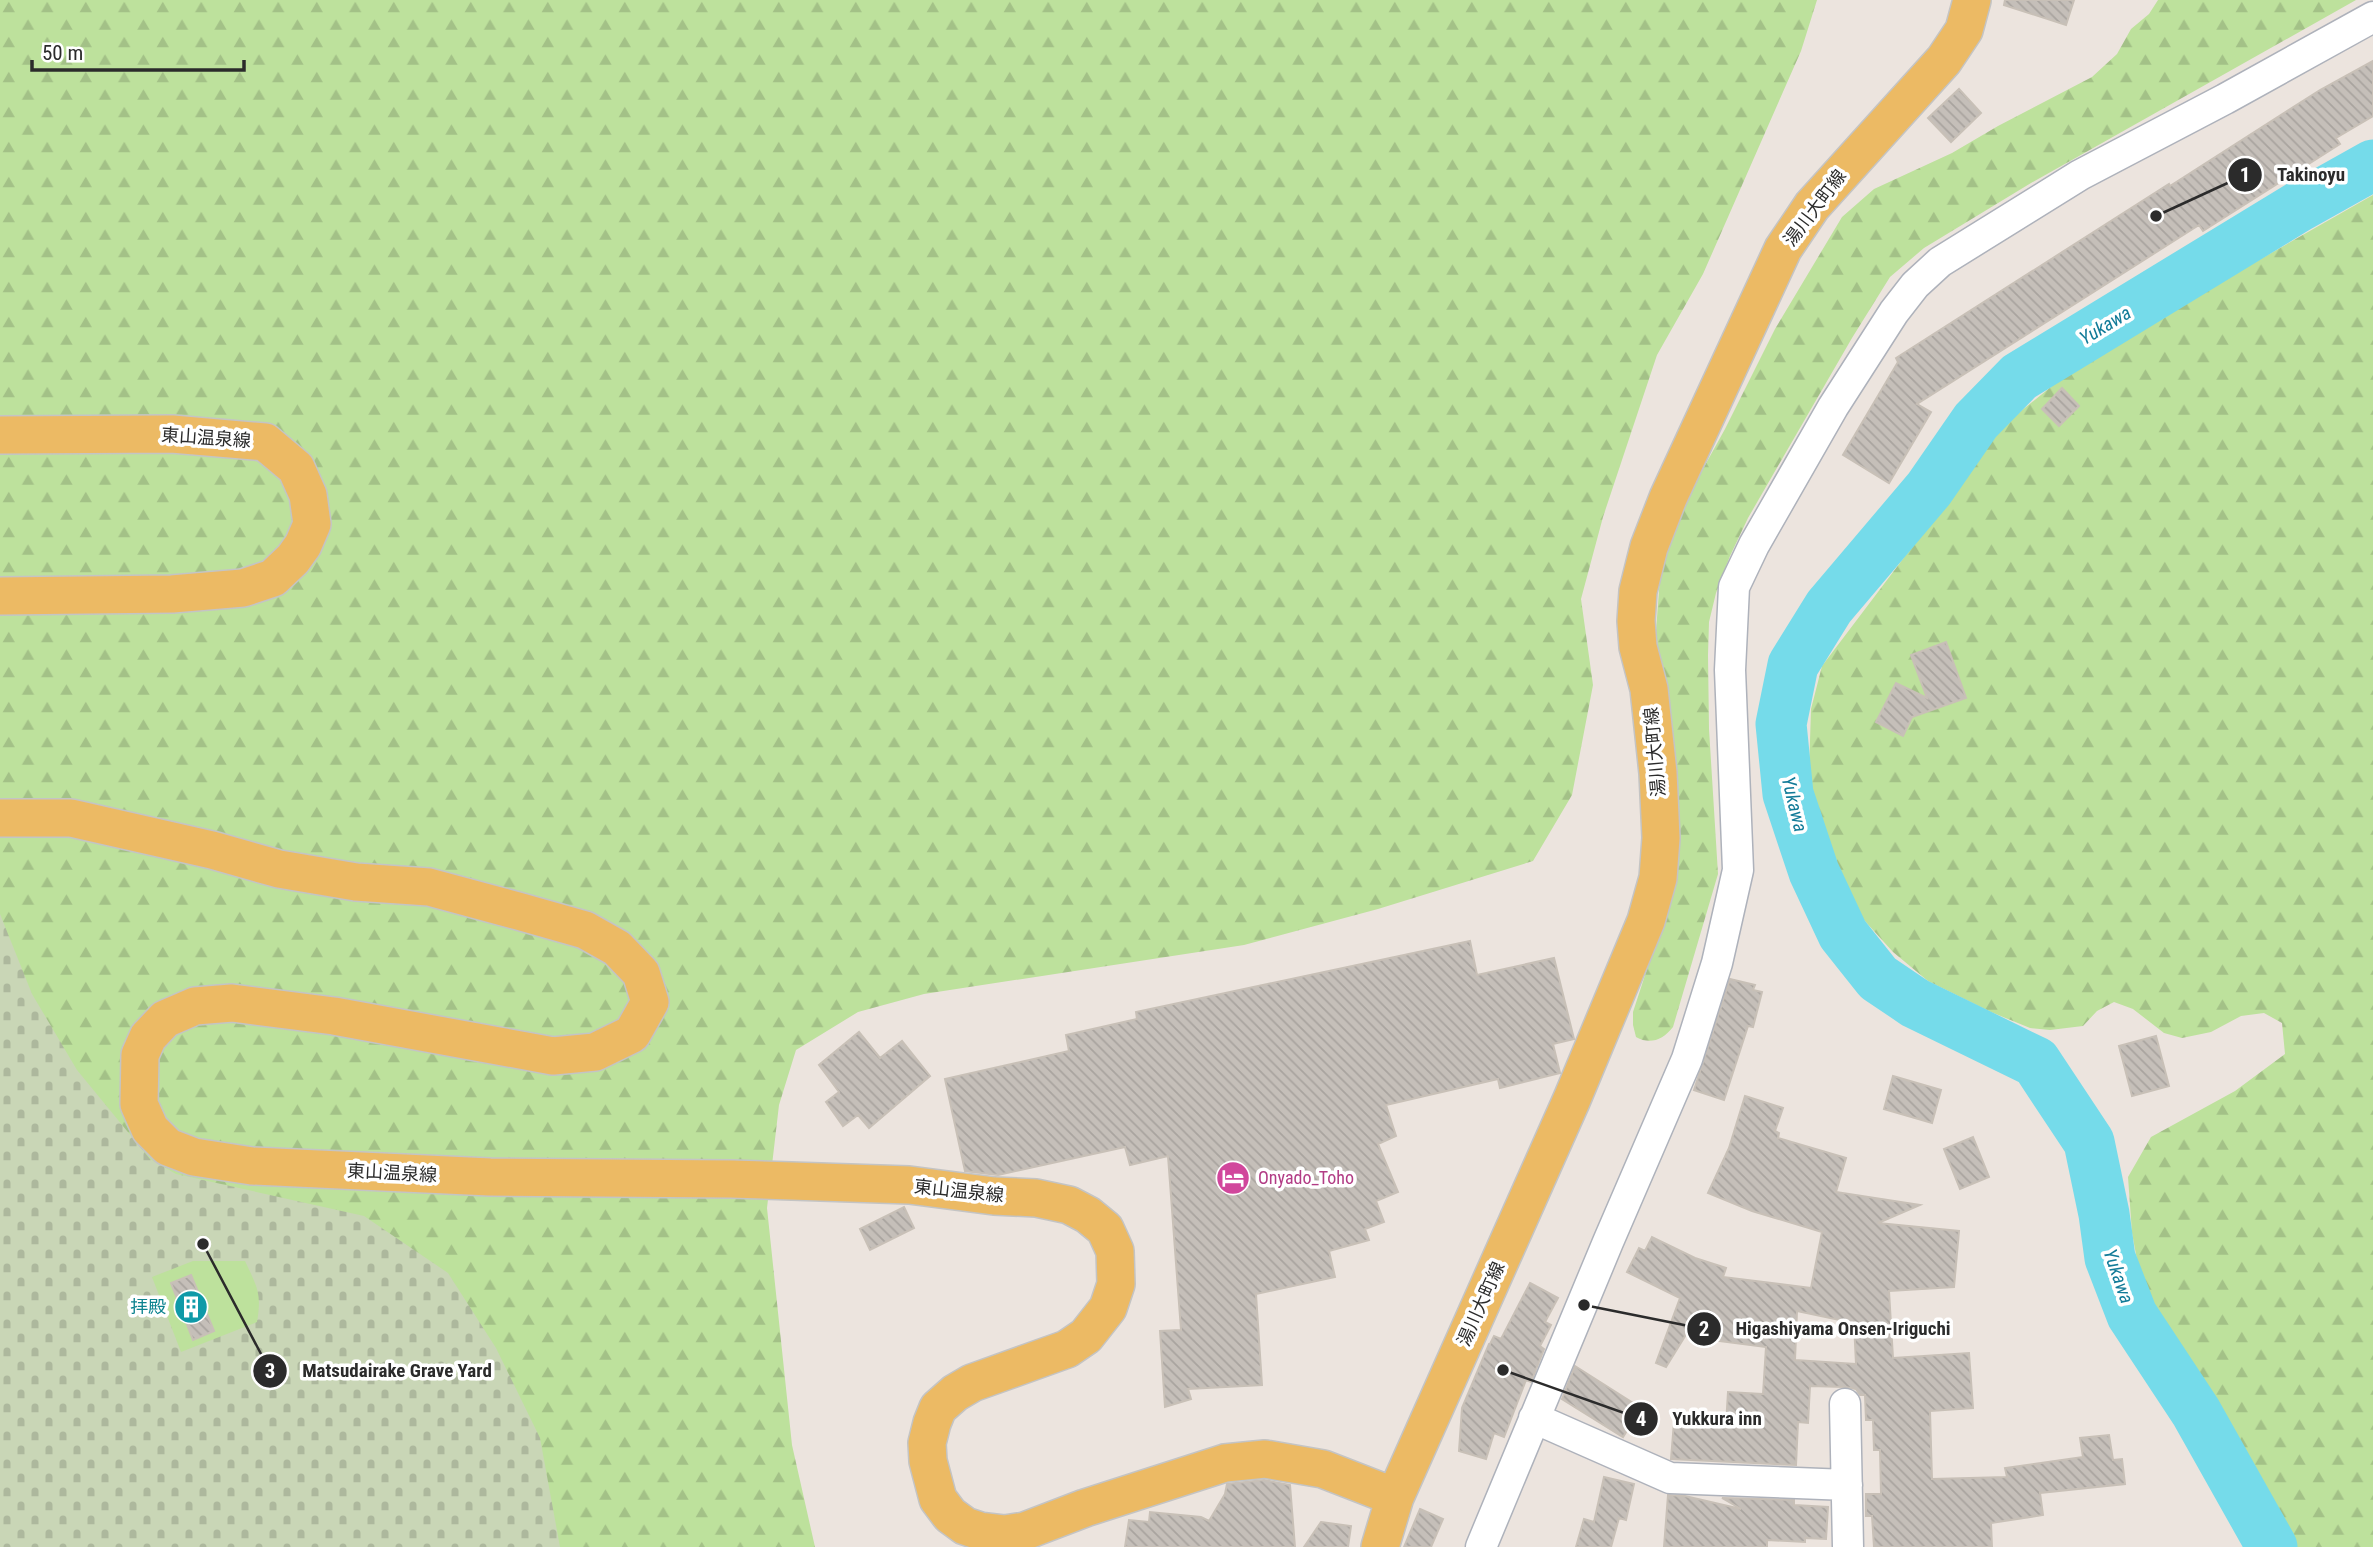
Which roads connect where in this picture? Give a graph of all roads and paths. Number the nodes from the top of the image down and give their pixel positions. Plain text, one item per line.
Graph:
1 (1972, 0) edge
2 (2373, 17) edge
3 (0, 435) edge
4 (0, 596) edge
5 (0, 818) edge
6 (1845, 1404) dead end
7 (1534, 1418) junction
8 (1847, 1485) junction
9 (1395, 1497) junction
10 (1380, 1547) edge
11 (1481, 1547) edge
12 (1848, 1547) edge

1 - 9 main road, 湯川大町線
2 - 7 street
3 - 4 main road, 東山温泉線
5 - 9 main road, 東山温泉線
6 - 8 street
7 - 8 street
7 - 11 street
8 - 12 street
9 - 10 main road, 湯川大町線

